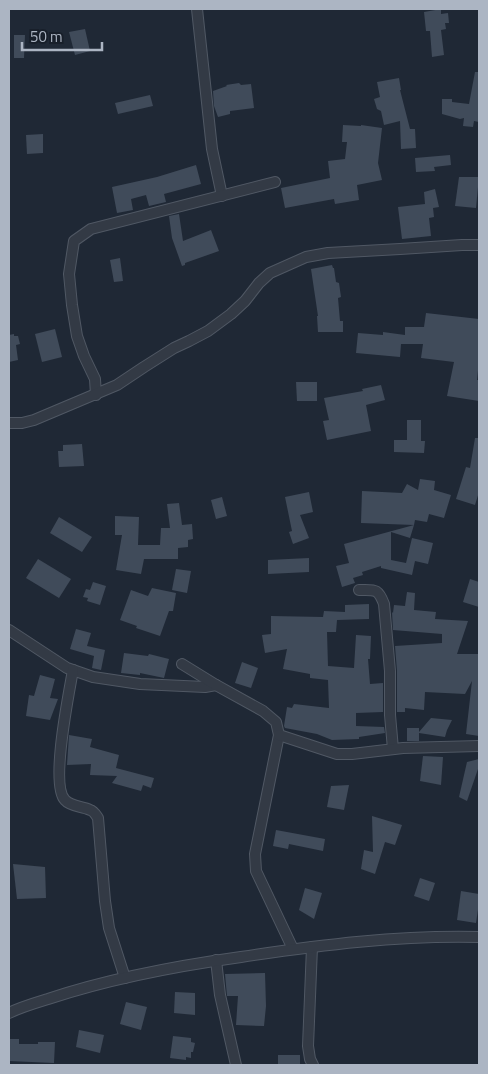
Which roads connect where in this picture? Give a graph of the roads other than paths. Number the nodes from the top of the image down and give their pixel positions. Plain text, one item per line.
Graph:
1 (197, 9) edge
2 (276, 182) dead end
3 (222, 196) junction
4 (479, 245) edge
5 (96, 395) junction
6 (9, 423) edge
7 (359, 590) dead end
8 (9, 630) edge
9 (182, 664) dead end
10 (73, 670) junction
11 (216, 685) junction
12 (279, 735) junction
13 (479, 746) edge
14 (393, 749) junction
15 (479, 937) edge
16 (312, 947) junction
17 (293, 949) junction
18 (216, 960) junction
19 (125, 978) junction
20 (9, 1013) edge
21 (236, 1065) edge
22 (313, 1065) edge

1 - 3 street
2 - 3 street
3 - 5 street
4 - 5 street
5 - 6 street
7 - 14 street
8 - 10 street
9 - 11 street
10 - 11 street
10 - 19 street
11 - 12 street
12 - 14 street
12 - 17 street
13 - 14 street
15 - 16 street
16 - 17 street
16 - 22 street
17 - 18 street
18 - 19 street
18 - 21 street
19 - 20 street

